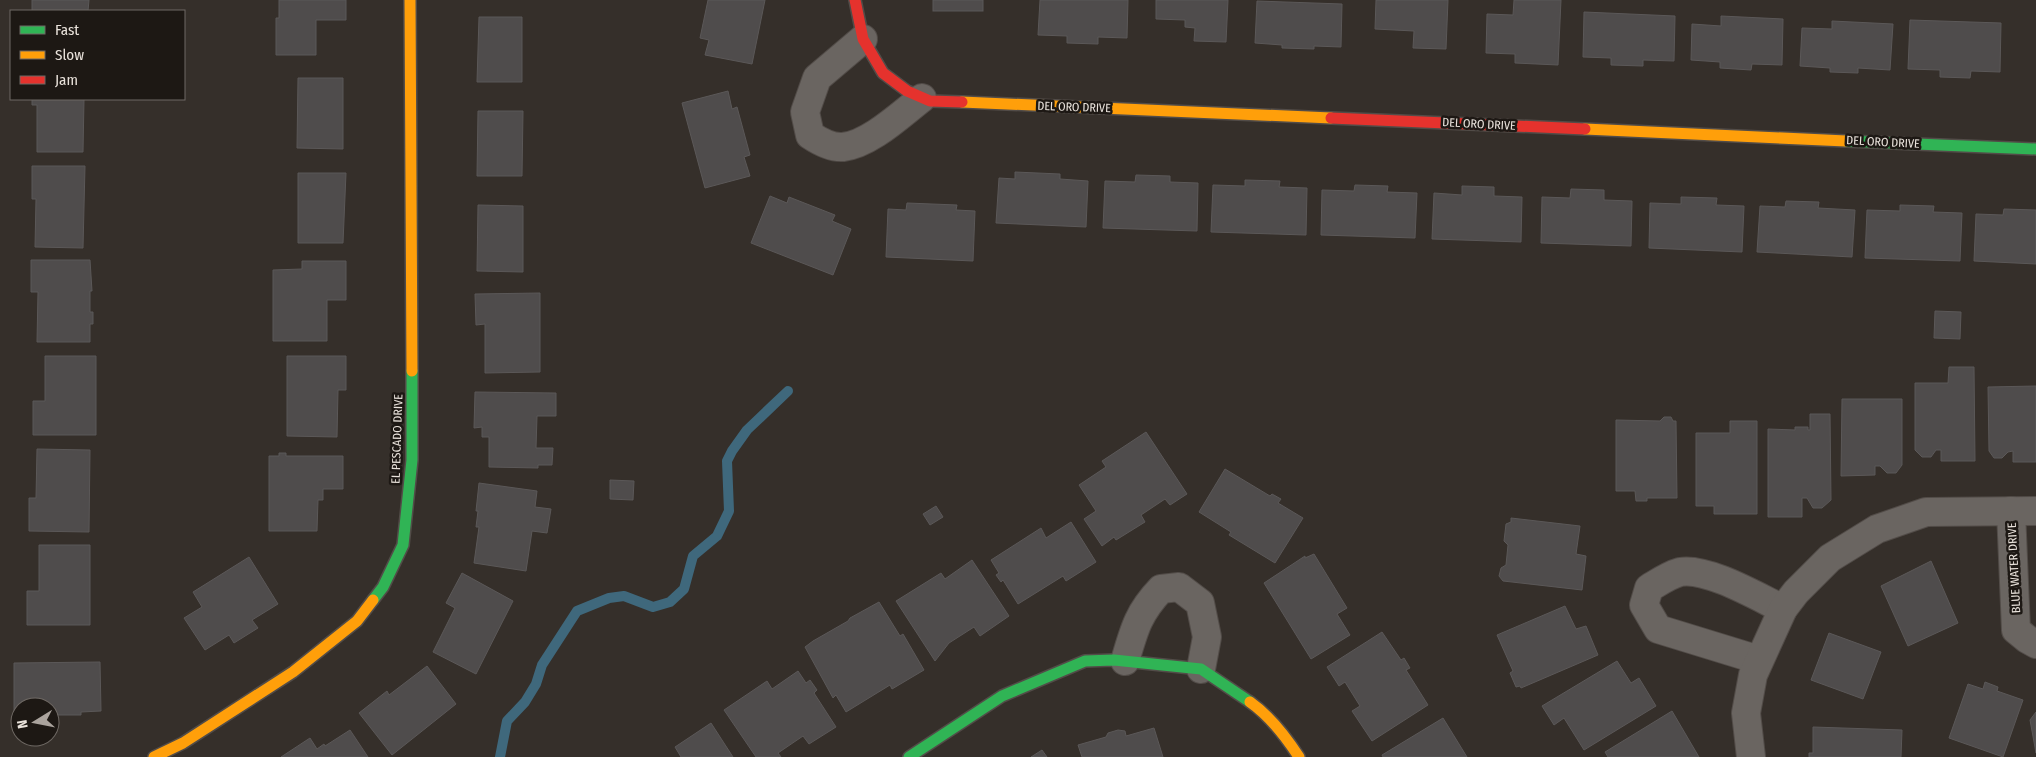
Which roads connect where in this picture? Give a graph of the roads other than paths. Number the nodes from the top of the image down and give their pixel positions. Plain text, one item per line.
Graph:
1 (410, 0) edge
2 (855, 0) edge
3 (863, 39) junction
4 (922, 98) junction
5 (2036, 149) edge
6 (2024, 511) edge
7 (1783, 609) junction
8 (2036, 644) edge
9 (1759, 660) junction
10 (1125, 661) junction
11 (1201, 669) junction
12 (154, 757) edge
13 (909, 757) edge
14 (1299, 757) edge
15 (1751, 757) edge

1 - 12 street, EL PESCADO DRIVE
2 - 3 street, DEL ORO DRIVE
3 - 4 street, DEL ORO DRIVE
3 - 4 street
4 - 5 street, DEL ORO DRIVE
6 - 7 street, BLUE WATER DRIVE
6 - 8 street, BLUE WATER DRIVE
7 - 9 street, BLUE WATER DRIVE
7 - 9 street
9 - 15 street, BLUE WATER DRIVE
10 - 11 street
10 - 11 street
10 - 13 street
11 - 14 street

